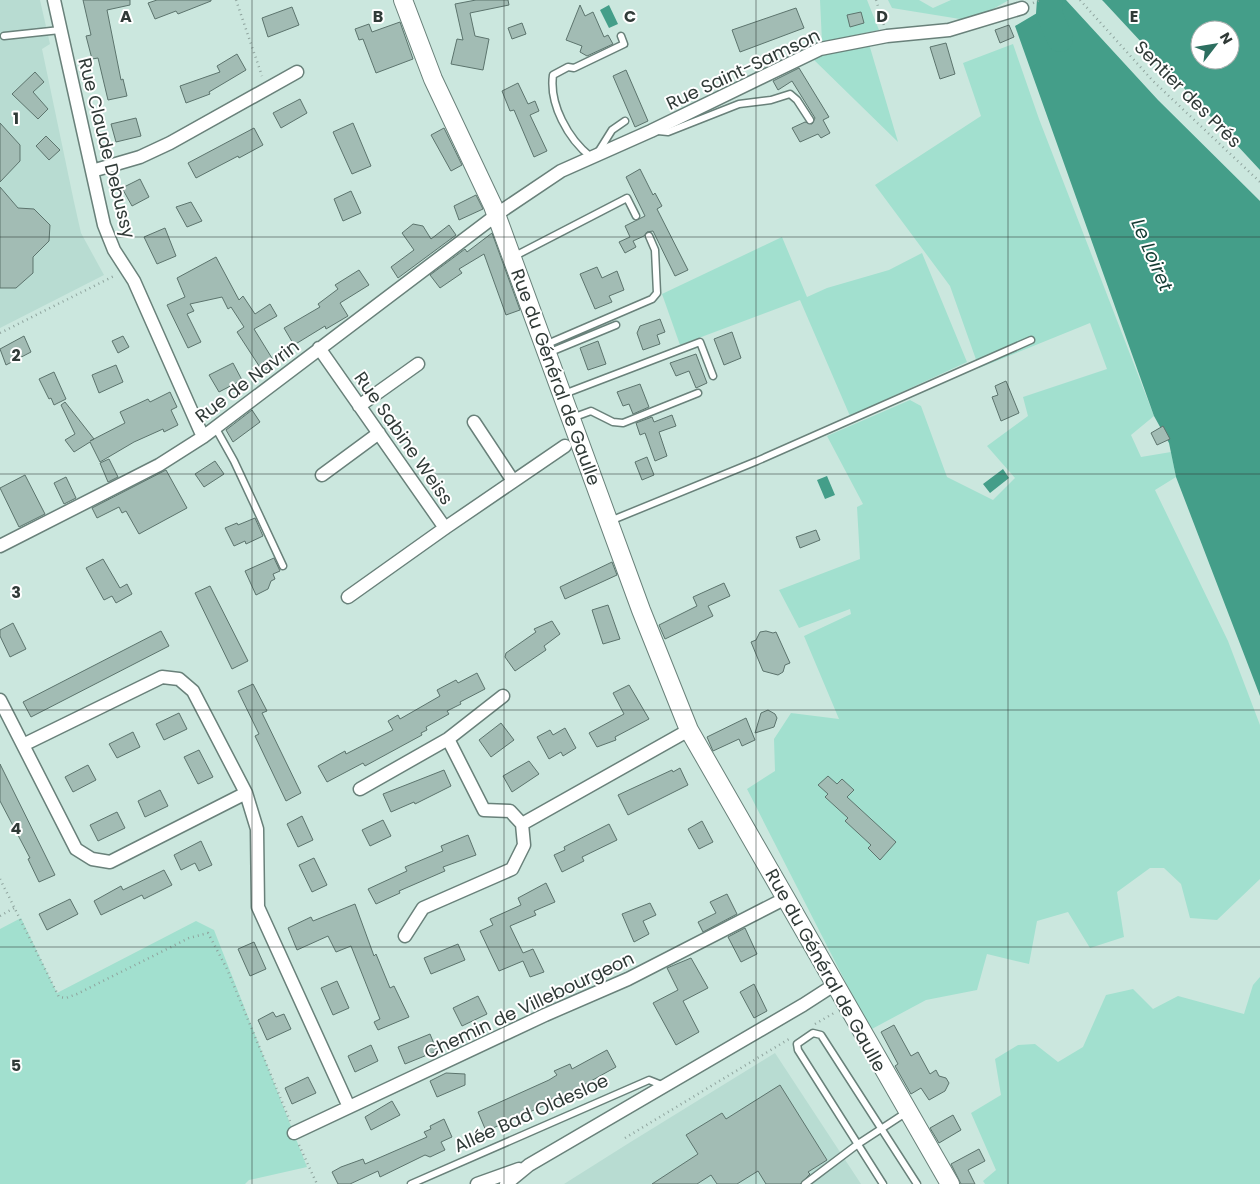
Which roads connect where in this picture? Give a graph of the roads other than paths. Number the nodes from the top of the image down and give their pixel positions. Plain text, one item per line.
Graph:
1 (54, 0) edge
2 (404, 0) edge
3 (1022, 8) dead end
4 (60, 30) junction
5 (4, 36) dead end
6 (620, 36) dead end
7 (297, 72) dead end
8 (625, 120) dead end
9 (810, 120) dead end
10 (652, 131) junction
11 (594, 156) junction
12 (92, 171) junction
13 (497, 214) junction
14 (636, 216) dead end
15 (649, 236) dead end
16 (512, 258) junction
17 (616, 325) dead end
18 (1031, 340) dead end
19 (320, 348) junction
20 (546, 349) junction
21 (418, 364) dead end
22 (713, 376) dead end
23 (698, 393) dead end
24 (562, 394) junction
25 (359, 406) junction
26 (571, 418) junction
27 (474, 422) dead end
28 (215, 428) junction
29 (379, 434) junction
30 (203, 436) junction
31 (566, 446) dead end
32 (322, 475) dead end
33 (513, 481) junction
34 (609, 521) junction
35 (445, 528) junction
36 (0, 546) edge
37 (283, 566) dead end
38 (348, 598) dead end
39 (502, 696) dead end
40 (0, 700) edge
41 (689, 730) junction
42 (448, 739) junction
43 (23, 745) junction
44 (360, 789) dead end
45 (246, 793) junction
46 (522, 824) junction
47 (781, 901) junction
48 (405, 936) dead end
49 (829, 988) junction
50 (666, 1086) junction
51 (350, 1107) junction
52 (903, 1115) junction
53 (881, 1128) junction
54 (294, 1133) road end
55 (858, 1144) junction
56 (529, 1165) junction
57 (411, 1184) edge
58 (477, 1184) edge
59 (506, 1184) edge
60 (805, 1184) edge
61 (883, 1184) edge
62 (917, 1184) edge
63 (935, 1184) edge
64 (950, 1184) edge

1 - 4 street, Rue Claude Debussy
2 - 13 main road, Rue du Général de Gaulle
3 - 10 street, Rue Saint-Samson
4 - 5 lane
4 - 12 street, Rue Claude Debussy
6 - 11 lane
7 - 12 street
8 - 11 lane
9 - 10 lane
10 - 11 street, Rue Saint-Samson
11 - 13 street, Rue Saint-Samson
12 - 30 street, Rue Claude Debussy
13 - 16 main road, Rue du Général de Gaulle
13 - 19 street, Rue de Navrin
14 - 16 lane
15 - 20 lane
16 - 20 main road, Rue du Général de Gaulle
17 - 20 lane
18 - 34 lane
19 - 25 street, Rue Sabine Weiss
19 - 28 street, Rue de Navrin
20 - 24 main road, Rue du Général de Gaulle
21 - 25 street
22 - 24 lane
23 - 26 lane
24 - 26 main road, Rue du Général de Gaulle
25 - 29 street, Rue Sabine Weiss
26 - 34 main road, Rue du Général de Gaulle
27 - 33 street
28 - 30 street, Rue de Navrin
28 - 37 lane
29 - 32 street
29 - 35 street, Rue Sabine Weiss
30 - 36 street, Rue de Navrin
31 - 33 street, Rue Sabine Weiss
33 - 35 street, Rue Sabine Weiss
34 - 41 main road, Rue du Général de Gaulle
35 - 38 street
39 - 42 street
40 - 43 street
41 - 46 street
41 - 47 main road, Rue du Général de Gaulle
42 - 44 street
42 - 46 street
43 - 45 street
43 - 45 street
45 - 51 street
46 - 48 street
47 - 49 main road, Rue du Général de Gaulle
47 - 51 street, Chemin de Villebourgeon
49 - 50 street, Allée Bad Oldesloe
49 - 52 main road, Rue du Général de Gaulle
49 - 52 main road, Rue du Général de Gaulle
50 - 56 street, Allée Bad Oldesloe
50 - 57 lane, Allée Bad Oldesloe
51 - 54 street, Chemin de Villebourgeon
52 - 53 lane
52 - 63 main road, Rue du Général de Gaulle
52 - 64 main road, Rue du Général de Gaulle
53 - 55 lane
53 - 55 lane
53 - 62 lane
55 - 60 lane
55 - 61 lane
56 - 58 street, Allée Bad Oldesloe
56 - 59 street, Allée Bad Oldesloe

